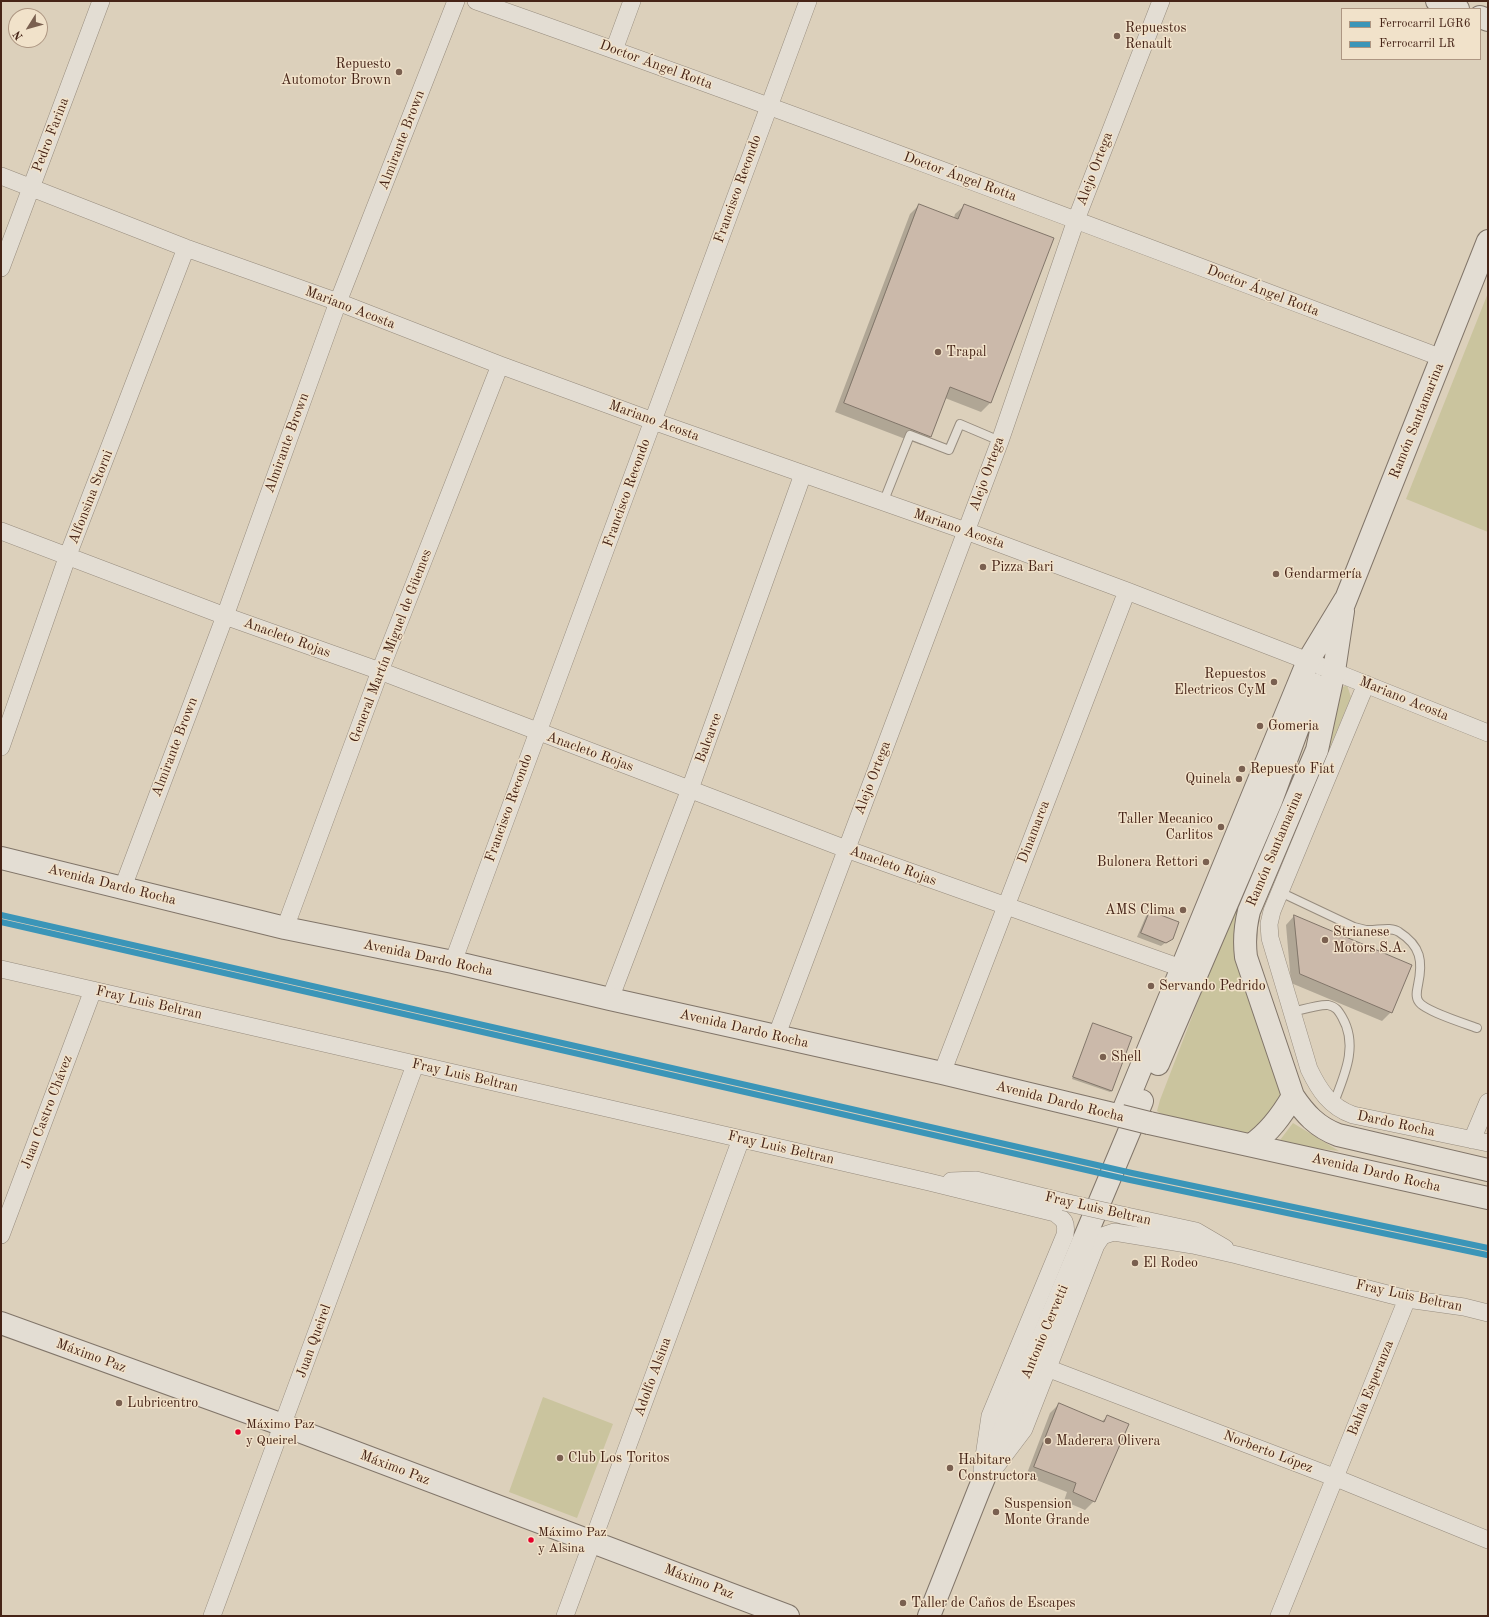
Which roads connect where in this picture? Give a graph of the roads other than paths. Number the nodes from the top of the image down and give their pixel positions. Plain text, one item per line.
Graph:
1 (101, 1) edge
2 (456, 1) edge
3 (476, 1) edge
4 (632, 1) edge
5 (808, 1) edge
6 (1161, 1) edge
7 (1437, 1) edge
8 (1455, 8) edge
9 (614, 50) junction
10 (769, 106) junction
11 (1, 176) edge
12 (32, 187) junction
13 (1076, 220) junction
14 (1488, 241) edge
15 (186, 248) junction
16 (1, 268) edge
17 (338, 302) junction
18 (1442, 358) junction
19 (500, 365) junction
20 (653, 421) junction
21 (1000, 441) junction
22 (803, 474) junction
23 (883, 503) junction
24 (1, 531) edge
25 (966, 531) junction
26 (68, 556) junction
27 (1127, 591) junction
28 (225, 616) junction
29 (1321, 666) junction
30 (380, 671) junction
31 (1366, 684) junction
32 (537, 732) junction
33 (1488, 733) edge
34 (1, 747) edge
35 (690, 789) junction
36 (846, 849) junction
37 (1, 858) edge
38 (122, 887) junction
39 (1280, 892) junction
40 (1005, 906) junction
41 (286, 928) junction
42 (453, 962) junction
43 (1181, 968) junction
44 (1, 969) edge
45 (93, 990) junction
46 (610, 999) junction
47 (1292, 1012) junction
48 (1478, 1028) dead end
49 (776, 1036) junction
50 (415, 1065) junction
51 (942, 1073) junction
52 (1316, 1084) joint
53 (1293, 1096) junction
54 (1488, 1102) edge
55 (1333, 1105) junction
56 (1121, 1116) junction
57 (741, 1139) junction
58 (1480, 1142) edge
59 (1251, 1145) junction
60 (1488, 1170) edge
61 (1111, 1173) joint
62 (929, 1182) junction
63 (1488, 1198) edge
64 (1064, 1220) joint
65 (1114, 1232) joint
66 (1, 1235) edge
67 (1237, 1255) junction
68 (1407, 1298) junction
69 (1488, 1313) edge
70 (1, 1323) edge
71 (1047, 1368) junction
72 (283, 1425) junction
73 (1336, 1478) junction
74 (979, 1490) junction
75 (1488, 1540) edge
76 (592, 1542) junction
77 (212, 1616) edge
78 (565, 1616) edge
79 (788, 1616) edge
80 (929, 1616) edge
81 (1279, 1616) edge

1 - 12 street, Pedro Farina
2 - 17 street, Almirante Brown
3 - 9 street, Doctor Ángel Rotta
4 - 9 street
5 - 10 street, Francisco Recondo
6 - 13 street, Alejo Ortega
7 - 8 main road
9 - 10 street, Doctor Ángel Rotta
10 - 13 street, Doctor Ángel Rotta
10 - 20 street, Francisco Recondo
11 - 12 street, Mariano Acosta
12 - 15 street, Mariano Acosta
12 - 16 street, Pedro Farina
13 - 18 street, Doctor Ángel Rotta
13 - 21 street, Alejo Ortega
14 - 18 main road, Ramón Santamarina
15 - 17 street, Mariano Acosta
15 - 26 street, Alfonsina Storni
17 - 19 street, Mariano Acosta
17 - 28 street, Almirante Brown
18 - 29 main road, Ramón Santamarina
19 - 20 street, Mariano Acosta
19 - 30 street, General Martín Miguel de Güemes
20 - 22 street, Mariano Acosta
20 - 32 street, Francisco Recondo
21 - 23 lane
21 - 25 street, Alejo Ortega
22 - 23 street, Mariano Acosta
22 - 35 street, Balcarce
23 - 25 street, Mariano Acosta
24 - 26 street, Anacleto Rojas
25 - 27 street, Mariano Acosta
25 - 36 street, Alejo Ortega
26 - 28 street, Anacleto Rojas
26 - 34 street, Alfonsina Storni
27 - 29 street, Mariano Acosta
27 - 40 street, Dinamarca
28 - 30 street, Anacleto Rojas
28 - 38 street, Almirante Brown
29 - 31 street, Mariano Acosta
29 - 43 main road, Ramón Santamarina
29 - 53 main road, Ramón Santamarina
29 - 61 main road, Ramón Santamarina
30 - 32 street, Anacleto Rojas
30 - 41 street, General Martín Miguel de Güemes
31 - 33 street, Mariano Acosta
31 - 39 street, Ramón Santamarina
32 - 35 street, Anacleto Rojas
32 - 42 street, Francisco Recondo
35 - 36 street, Anacleto Rojas
35 - 46 street, Balcarce
36 - 40 street, Anacleto Rojas
36 - 49 street, Alejo Ortega
37 - 38 main road, Avenida Dardo Rocha
38 - 41 main road, Avenida Dardo Rocha
39 - 47 street, Ramón Santamarina
39 - 48 lane
40 - 43 street, Anacleto Rojas
40 - 51 street, Dinamarca
41 - 42 main road, Avenida Dardo Rocha
42 - 46 main road, Avenida Dardo Rocha
43 - 56 main road, Ramón Santamarina
44 - 45 street, Fray Luis Beltran
45 - 50 street, Fray Luis Beltran
45 - 66 street, Juan Castro Chávez
46 - 49 main road, Avenida Dardo Rocha
47 - 52 street, Ramón Santamarina
47 - 55 lane
49 - 51 main road, Avenida Dardo Rocha
50 - 57 street, Fray Luis Beltran
50 - 72 street, Juan Queirel
51 - 56 main road, Avenida Dardo Rocha
52 - 55 street, Dardo Rocha
53 - 59 main road
53 - 60 main road, Avenida Dardo Rocha
54 - 58 street
55 - 58 street, Dardo Rocha
56 - 59 main road, Avenida Dardo Rocha, bridge
57 - 62 street, Fray Luis Beltran
57 - 76 street, Adolfo Alsina
59 - 63 main road, Avenida Dardo Rocha
61 - 74 main road, Antonio Cervetti
62 - 64 street, Fray Luis Beltran
62 - 67 street, Fray Luis Beltran, bridge
64 - 74 street, Antonio Cervetti
65 - 67 street, Fray Luis Beltran
65 - 71 street, Antonio Cervetti
67 - 68 street, Fray Luis Beltran
68 - 69 street, Fray Luis Beltran
68 - 73 street, Bahía Esperanza
70 - 72 main road, Máximo Paz
71 - 73 street, Norberto López
71 - 74 street, Antonio Cervetti
72 - 76 main road, Máximo Paz
72 - 77 street, Juan Queirel
73 - 75 street, Norberto López
73 - 81 street, Bahía Esperanza
74 - 80 main road, Antonio Cervetti
76 - 78 street, Adolfo Alsina
76 - 79 main road, Máximo Paz

